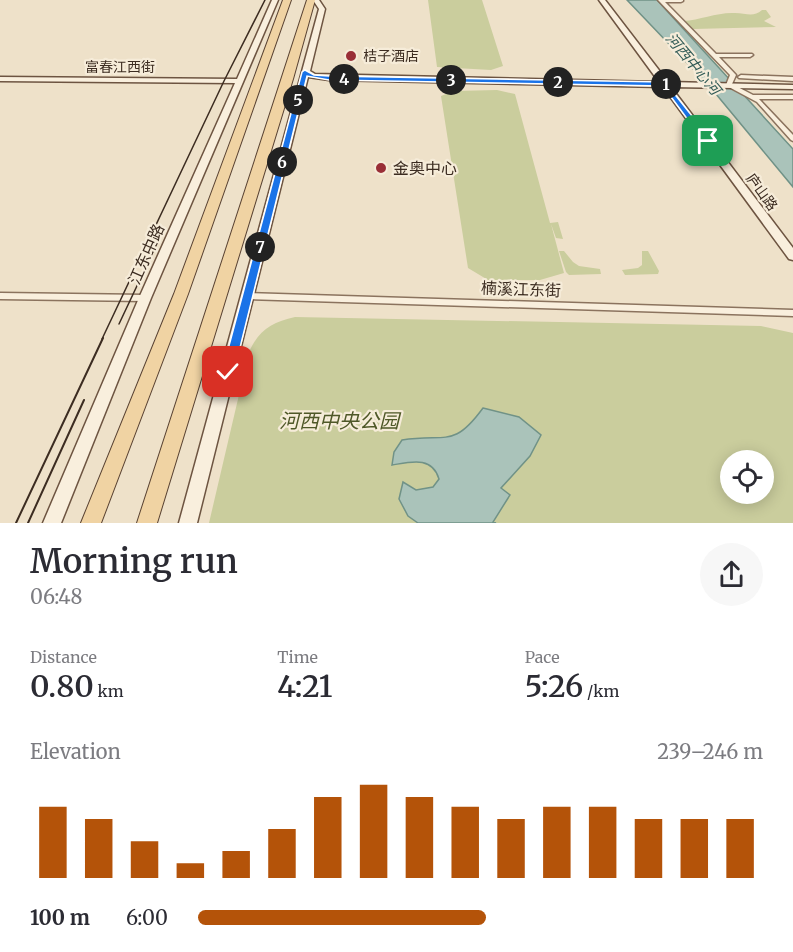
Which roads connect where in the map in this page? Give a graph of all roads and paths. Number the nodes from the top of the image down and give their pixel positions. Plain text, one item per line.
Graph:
1 (275, 0) edge
2 (287, 0) edge
3 (310, 0) edge
4 (316, 0) edge
5 (603, 0) edge
6 (661, 1) edge
7 (681, 1) edge
8 (750, 55) dead end
9 (716, 56) junction
10 (305, 72) junction
11 (0, 79) edge
12 (793, 79) edge
13 (240, 81) junction
14 (735, 83) junction
15 (665, 84) junction
16 (793, 87) edge
17 (749, 97) junction
18 (793, 97) edge
19 (793, 139) edge
20 (793, 256) edge
21 (0, 296) edge
22 (248, 296) junction
23 (145, 298) junction
24 (793, 313) edge
25 (52, 523) edge
26 (91, 523) edge
27 (147, 523) edge
28 (188, 523) edge

1 - 13 street, 江东中路
2 - 26 main road
3 - 27 main road
4 - 10 street
5 - 15 street, 庐山路
6 - 7 street
6 - 9 street
8 - 9 street
9 - 14 street
10 - 15 street
10 - 22 street
11 - 13 street, 富春江西街
12 - 14 street
13 - 23 street, 江东中路
14 - 15 street
14 - 16 street
14 - 17 street
15 - 20 street, 庐山路
17 - 18 street
17 - 19 street
21 - 23 street
22 - 24 street, 楠溪江东街
22 - 28 street
23 - 25 street, 江东中路

